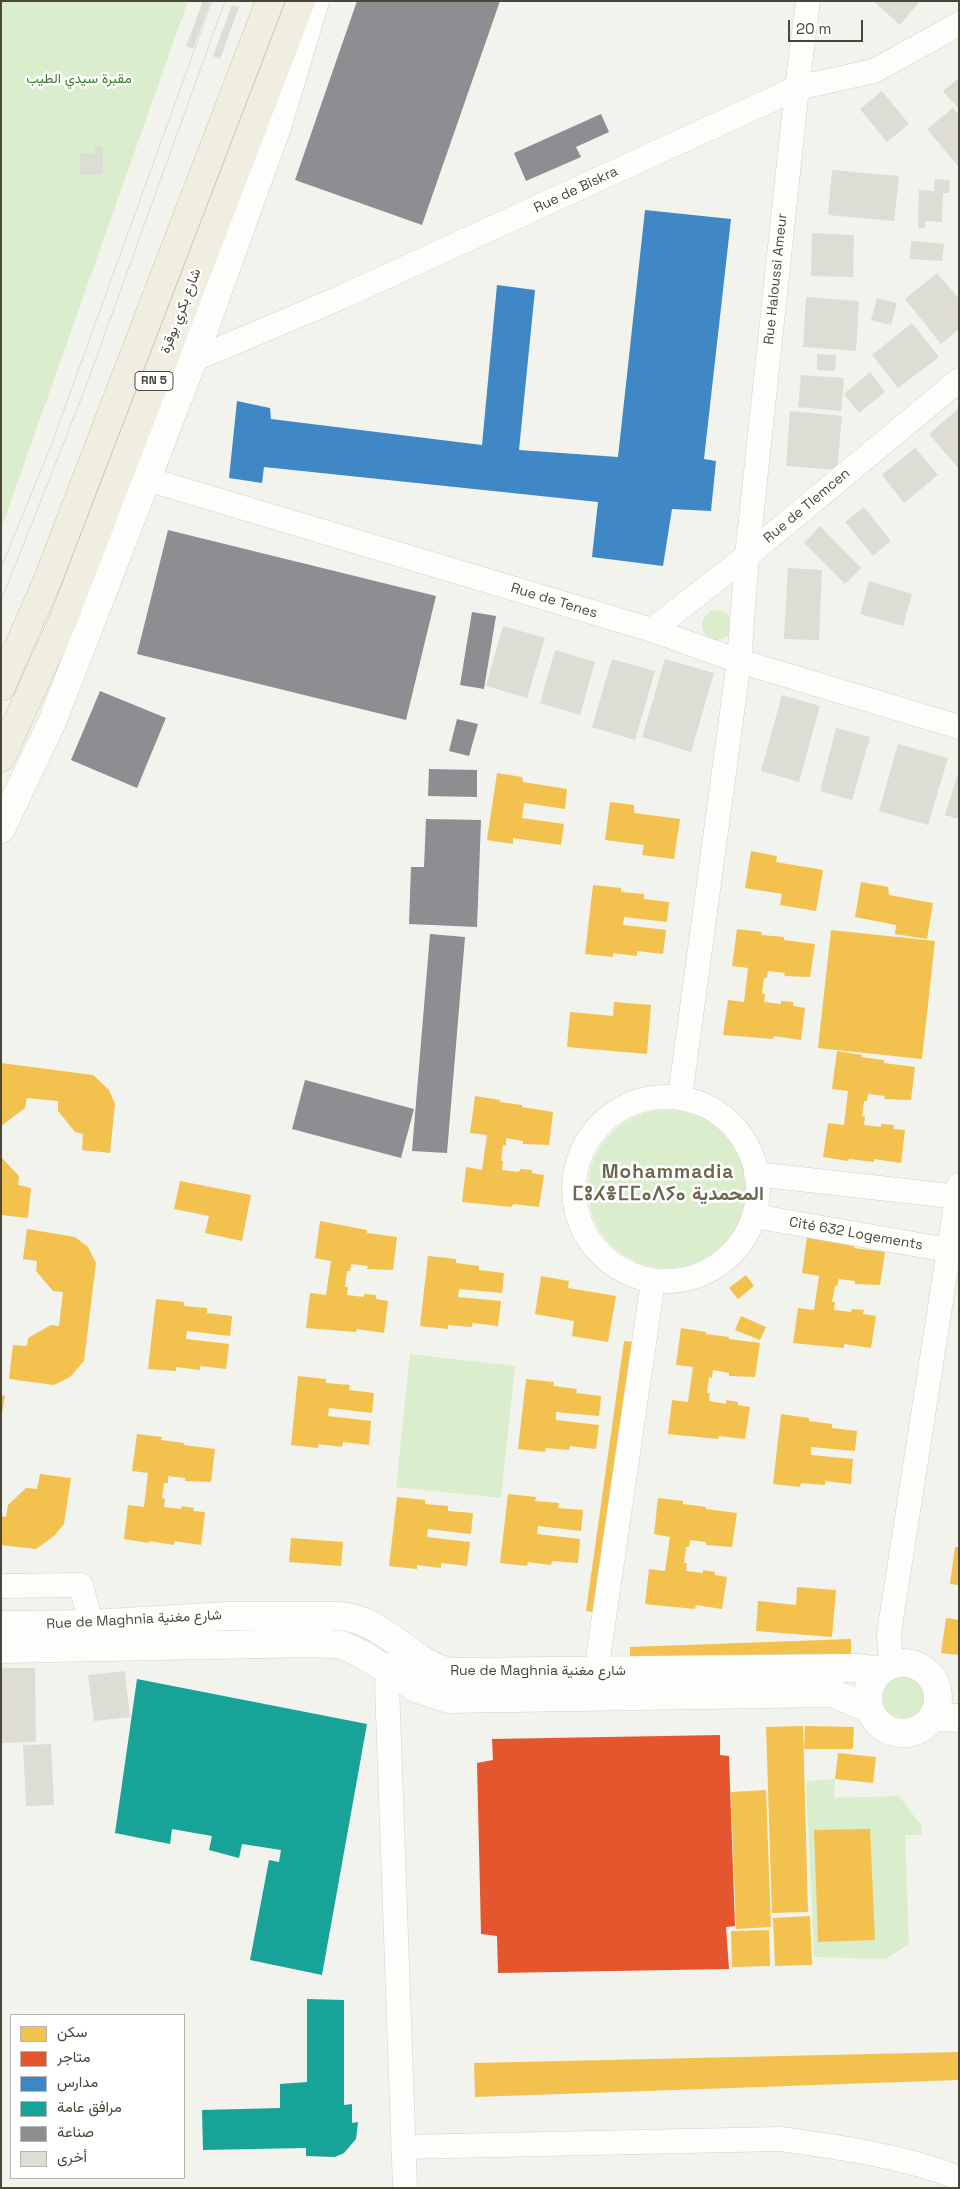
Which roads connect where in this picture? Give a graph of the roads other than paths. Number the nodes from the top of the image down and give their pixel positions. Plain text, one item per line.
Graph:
1 (270, 1) edge
2 (301, 1) edge
3 (315, 1) edge
4 (808, 1) edge
5 (959, 24) edge
6 (796, 88) junction
7 (193, 360) junction
8 (959, 380) edge
9 (147, 479) junction
10 (747, 556) junction
11 (652, 630) junction
12 (739, 661) junction
13 (1, 686) edge
14 (959, 727) edge
15 (1, 758) edge
16 (1, 829) edge
17 (680, 1097) junction
18 (756, 1174) junction
19 (958, 1193) edge
20 (754, 1216) junction
21 (954, 1251) edge
22 (653, 1281) junction
23 (1, 1586) edge
24 (1, 1625) edge
25 (92, 1636) junction
26 (405, 1647) junction
27 (1, 1649) edge
28 (886, 1668) junction
29 (390, 1672) junction
30 (596, 1672) junction
31 (589, 1698) junction
32 (870, 1710) junction
33 (932, 1717) junction
34 (959, 1718) edge
35 (403, 2147) junction
36 (959, 2178) edge
37 (405, 2188) edge

1 - 13 highway, شارع بكري بوقرة / RN 5
2 - 15 highway, شارع بكري بوقرة / RN 5
3 - 7 street
4 - 6 street, Rue Haloussi Ameur
5 - 6 street, Rue de Biskra
6 - 7 street, Rue de Biskra
6 - 10 street, Rue Haloussi Ameur
7 - 9 street
8 - 10 street, Rue de Tlemcen
9 - 11 street, Rue de Tenes
9 - 16 street
10 - 11 street, Rue de Tlemcen
10 - 12 street, Rue Haloussi Ameur
11 - 12 street, Rue de Tenes
12 - 14 street, Rue de Tenes
12 - 17 street, Rue Haloussi Ameur
17 - 18 street
17 - 22 street
18 - 19 street
18 - 20 street
19 - 21 street
20 - 21 street, Cité 632 Logements
20 - 22 street
21 - 28 street
22 - 30 street
23 - 25 street
24 - 25 street, Rue de Maghnia شارع مغنية
25 - 26 street, Rue de Maghnia شارع مغنية
25 - 27 street, Rue de Maghnia شارع مغنية
25 - 29 street, Rue de Maghnia شارع مغنية
26 - 29 street
26 - 30 street, Rue de Maghnia شارع مغنية
28 - 30 street, Rue de Maghnia شارع مغنية
28 - 32 street
28 - 33 street
29 - 31 street, Rue de Maghnia شارع مغنية
29 - 35 street
30 - 31 street
31 - 32 street, Rue de Maghnia شارع مغنية
32 - 33 street
33 - 34 street
35 - 36 street
35 - 37 street

